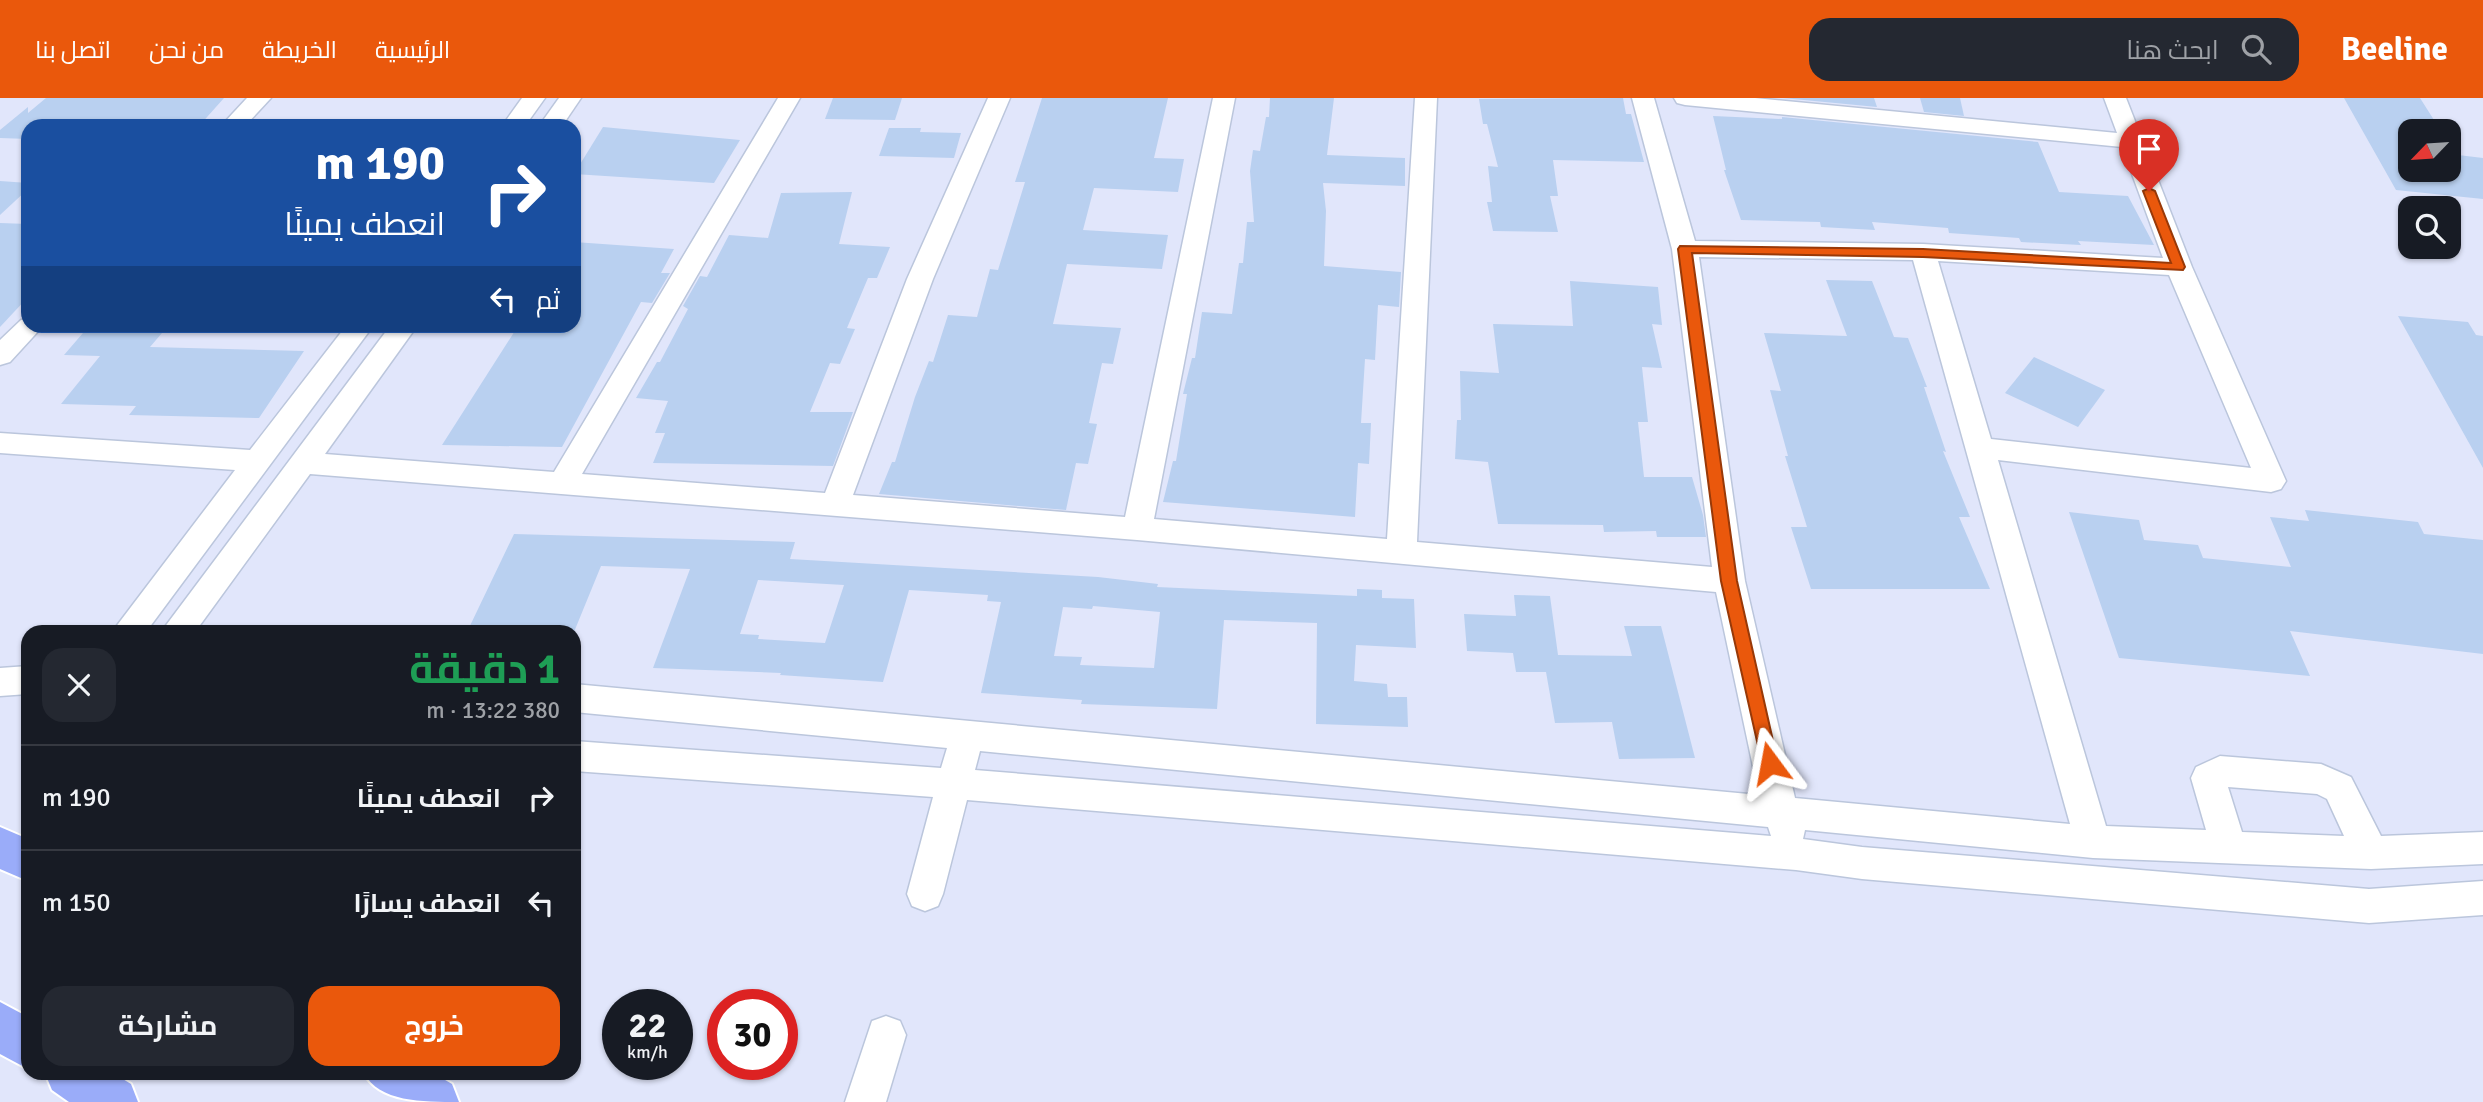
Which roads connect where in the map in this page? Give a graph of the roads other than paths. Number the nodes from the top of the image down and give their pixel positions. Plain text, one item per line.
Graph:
1 (260, 98) edge
2 (534, 98) edge
3 (570, 98) edge
4 (789, 98) edge
5 (999, 98) edge
6 (1224, 98) edge
7 (1426, 98) edge
8 (1643, 98) edge
9 (1685, 98) edge
10 (2115, 98) edge
11 (1881, 108) edge
12 (239, 119) edge
13 (518, 119) edge
14 (555, 119) edge
15 (2129, 141) junction
16 (1685, 249) junction
17 (1923, 253) junction
18 (2179, 267) junction
19 (23, 333) edge
20 (355, 333) edge
21 (399, 333) edge
22 (0, 356) edge
23 (0, 443) edge
24 (1980, 448) junction
25 (256, 461) junction
26 (304, 463) junction
27 (564, 482) junction
28 (835, 505) junction
29 (1137, 529) junction
30 (1401, 553) junction
31 (1729, 581) junction
32 (133, 625) edge
33 (182, 625) edge
34 (21, 680) edge
35 (0, 682) edge
36 (581, 699) edge
37 (967, 735) junction
38 (581, 756) edge
39 (953, 783) junction
40 (1781, 815) junction
41 (2093, 842) junction
42 (0, 847) edge
43 (2229, 848) junction
44 (2483, 848) edge
45 (2371, 853) junction
46 (1796, 854) junction
47 (21, 858) edge
48 (925, 894) dead end
49 (2483, 898) edge
50 (0, 1026) edge
51 (886, 1035) dead end
52 (21, 1040) edge
53 (80, 1080) edge
54 (399, 1080) edge
55 (113, 1102) edge
56 (434, 1102) edge
57 (865, 1102) edge

1 - 12 street
2 - 13 street
3 - 14 street
4 - 27 street
5 - 28 street
6 - 29 street
7 - 30 street
8 - 16 street
9 - 11 street
10 - 15 street
11 - 15 street
15 - 18 street
16 - 17 street
16 - 31 street
17 - 18 street
17 - 24 street
18 - 24 street
19 - 22 street
20 - 25 street
21 - 26 street
23 - 25 street
24 - 41 street
25 - 32 street
26 - 27 street
26 - 33 street
27 - 28 street
28 - 29 street
29 - 30 street
30 - 31 street
31 - 40 street
34 - 35 street
36 - 37 street
37 - 39 street
37 - 40 street
38 - 39 street
39 - 46 street
39 - 48 street
40 - 41 street
40 - 46 street
41 - 43 street
42 - 47 main road
43 - 45 street
43 - 45 street
44 - 45 street
46 - 49 street
50 - 52 main road
51 - 57 street
53 - 55 main road
54 - 56 main road

